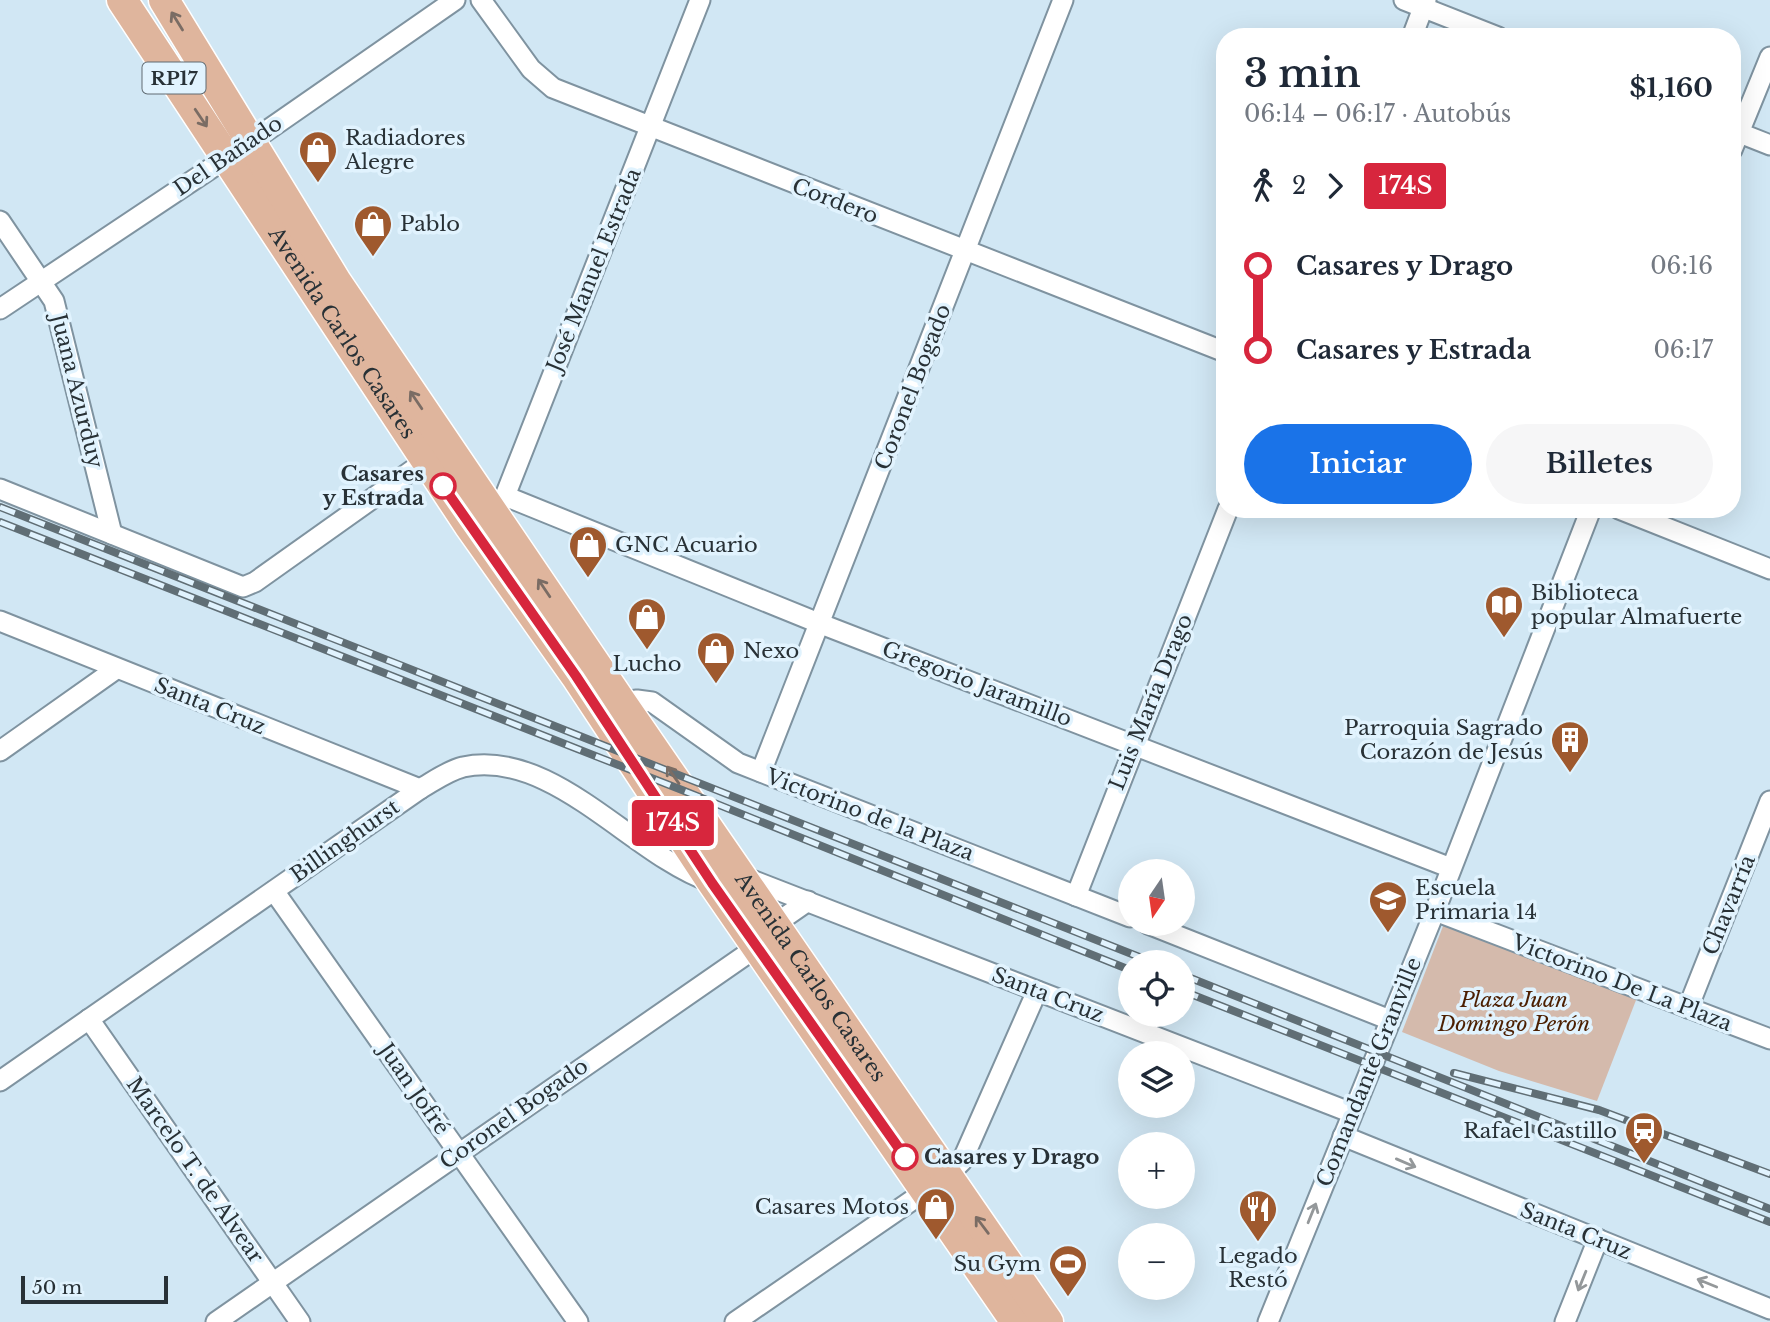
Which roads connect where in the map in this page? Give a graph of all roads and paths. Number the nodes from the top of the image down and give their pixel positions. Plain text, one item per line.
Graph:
1 (122, 0) edge
2 (164, 0) edge
3 (455, 0) edge
4 (481, 0) edge
5 (700, 0) edge
6 (1063, 0) edge
7 (1418, 2) edge
8 (1414, 28) edge
9 (1477, 28) edge
10 (1770, 57) edge
11 (1741, 123) edge
12 (650, 128) junction
13 (1741, 138) edge
14 (252, 141) junction
15 (1770, 145) edge
16 (226, 156) junction
17 (0, 221) edge
18 (965, 253) junction
19 (42, 282) junction
20 (0, 309) edge
21 (1216, 349) edge
22 (437, 453) junction
23 (0, 489) edge
24 (488, 511) junction
25 (1224, 518) edge
26 (1587, 518) edge
27 (1642, 518) edge
28 (112, 534) junction
29 (1770, 569) edge
30 (0, 621) edge
31 (821, 624) junction
32 (116, 668) junction
33 (621, 702) junction
34 (1133, 744) junction
35 (0, 751) edge
36 (761, 772) junction
37 (420, 789) junction
38 (1770, 801) edge
39 (1451, 868) junction
40 (744, 877) junction
41 (712, 883) junction
42 (274, 891) junction
43 (1076, 895) junction
44 (808, 901) junction
45 (1435, 911) junction
46 (1118, 912) edge
47 (1178, 936) edge
48 (766, 938) junction
49 (1037, 991) junction
50 (1688, 1008) junction
51 (89, 1019) junction
52 (1390, 1020) junction
53 (1770, 1039) edge
54 (0, 1081) edge
55 (1352, 1113) junction
56 (1343, 1136) junction
57 (458, 1152) junction
58 (936, 1184) junction
59 (1598, 1239) junction
60 (273, 1283) junction
61 (1770, 1309) edge
62 (216, 1322) edge
63 (300, 1322) edge
64 (578, 1322) edge
65 (735, 1322) edge
66 (1016, 1322) edge
67 (1048, 1322) edge
68 (1268, 1322) edge
69 (1565, 1322) edge

1 -> 16 main road, Avenida Carlos Casares / RP17
14 -> 2 main road, Avenida Carlos Casares / RP17
3 - 14 street, Del Bañado
4 - 12 street, Cordero
5 - 12 street, José Manuel Estrada
6 - 18 street, Coronel Bogado
7 - 8 street
7 - 9 street
10 - 11 street
12 - 18 street, Cordero
12 - 24 street, José Manuel Estrada
13 - 15 street
14 - 16 street, Del Bañado
22 -> 14 main road, Avenida Carlos Casares / RP17
16 - 19 street, Del Bañado
16 - 22 main road, Avenida Carlos Casares / RP17
17 - 19 street, Juana Azurduy
18 - 21 street, Cordero
18 - 31 street, Coronel Bogado
19 - 20 street, Del Bañado
19 - 28 street, Juana Azurduy
22 - 24 main road, Avenida Carlos Casares / RP17
22 - 28 street
23 - 28 street
24 - 31 street, Gregorio Jaramillo
33 -> 24 main road, Avenida Carlos Casares / RP17
24 - 41 main road, Avenida Carlos Casares / RP17
25 - 34 street, Luis María Drago
26 - 39 street, Comandante Granville
27 - 29 street
30 - 32 street, Santa Cruz
31 - 34 street, Gregorio Jaramillo
31 - 36 street, Coronel Bogado
32 - 35 street
32 - 37 street, Santa Cruz
33 - 36 street, Victorino de la Plaza
40 -> 33 main road, Avenida Carlos Casares / RP17
34 - 39 street, Gregorio Jaramillo
34 - 43 street, Luis María Drago
36 - 43 street, Victorino de la Plaza
37 - 41 street, Billinghurst
37 - 42 street, Billinghurst
38 - 50 street, Chavarría
39 - 45 street, Comandante Granville
40 - 44 street, Santa Cruz
40 - 48 main road, Avenida Carlos Casares / RP17
41 - 48 main road, Avenida Carlos Casares / RP17
42 - 51 street, Billinghurst
42 - 57 street, Juan Jofré
43 - 46 street, Victorino de la Plaza
44 - 48 street, Coronel Bogado
44 - 49 street, Santa Cruz
45 - 50 street, Victorino De La Plaza
45 - 52 street, Comandante Granville
47 - 52 street
48 - 57 street, Coronel Bogado
48 - 58 main road, Avenida Carlos Casares / RP17
49 - 55 street, Santa Cruz
49 - 58 street
50 - 53 street, Victorino De La Plaza
51 - 54 street, Billinghurst
51 - 60 street, Marcelo T. de Alvear
52 - 55 street, Comandante Granville
55 - 56 street, Comandante Granville
56 -> 59 street, Santa Cruz
68 -> 56 street, Comandante Granville
57 - 60 street, Coronel Bogado
57 - 64 street, Juan Jofré
58 - 65 street
58 - 66 main road, Avenida Carlos Casares / RP17
67 -> 58 main road, Avenida Carlos Casares / RP17
61 -> 59 street, Santa Cruz
59 -> 69 street
60 - 62 street, Coronel Bogado
60 - 63 street, Marcelo T. de Alvear

